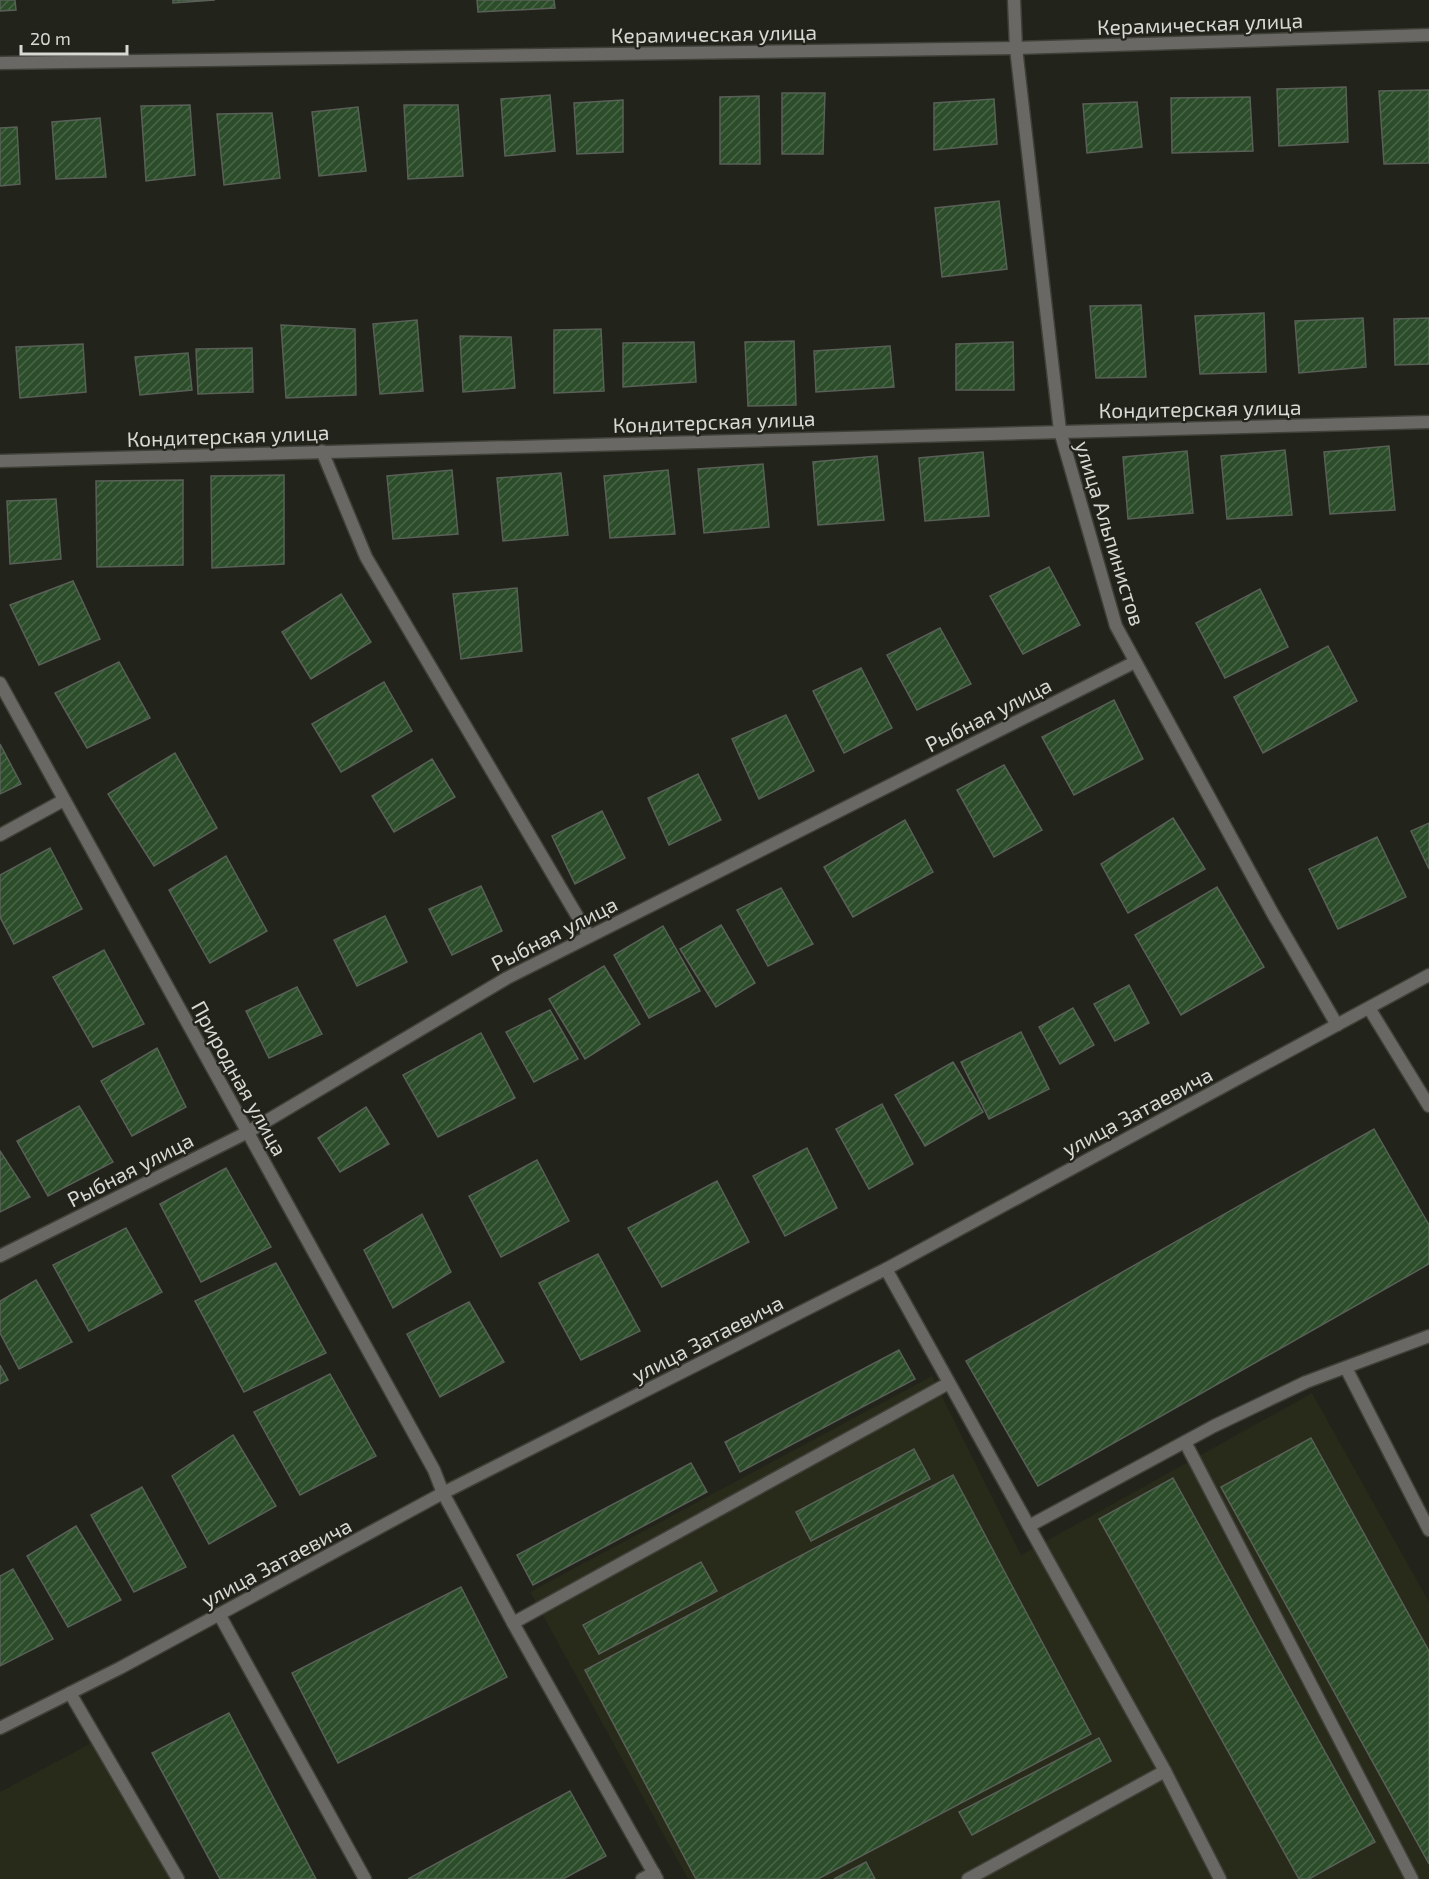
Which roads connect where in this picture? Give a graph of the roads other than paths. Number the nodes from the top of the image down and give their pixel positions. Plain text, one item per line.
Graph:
1 (1014, 0) edge
2 (1429, 35) edge
3 (1016, 48) junction
4 (0, 63) edge
5 (1429, 422) edge
6 (1060, 431) junction
7 (322, 451) junction
8 (0, 461) edge
9 (1135, 662) junction
10 (0, 683) edge
11 (64, 800) junction
12 (0, 835) edge
13 (589, 936) junction
14 (1429, 975) edge
15 (1369, 1008) junction
16 (1337, 1025) junction
17 (1429, 1106) edge
18 (248, 1132) junction
19 (0, 1256) edge
20 (886, 1269) junction
21 (1429, 1336) edge
22 (1347, 1368) junction
23 (950, 1383) junction
24 (1185, 1442) junction
25 (443, 1493) junction
26 (1029, 1526) junction
27 (1429, 1530) edge
28 (219, 1614) junction
29 (513, 1623) junction
30 (70, 1693) junction
31 (0, 1728) edge
32 (1165, 1771) junction
33 (651, 1877) edge
34 (178, 1879) edge
35 (365, 1879) edge
36 (968, 1879) edge
37 (1220, 1879) edge
38 (1412, 1879) edge

1 - 3 street, улица Альпинистов
2 - 3 street, Керамическая улица
3 - 4 street, Керамическая улица
3 - 6 street, улица Альпинистов
5 - 6 street, Кондитерская улица
6 - 7 street, Кондитерская улица
6 - 9 street, улица Альпинистов
7 - 8 street, Кондитерская улица
7 - 13 street
9 - 13 street, Рыбная улица
9 - 16 street, улица Альпинистов
10 - 11 street, Природная улица
11 - 12 street
11 - 18 street, Природная улица
13 - 18 street, Рыбная улица
14 - 15 street, улица Затаевича
15 - 16 street, улица Затаевича
15 - 17 street
16 - 20 street, улица Затаевича
18 - 19 street, Рыбная улица
18 - 25 street, Природная улица
20 - 23 street
20 - 25 street, улица Затаевича
21 - 22 street
22 - 24 street
22 - 27 street
23 - 26 street
23 - 29 street
24 - 26 street
24 - 38 street
25 - 28 street, улица Затаевича
25 - 29 street, Природная улица
26 - 32 street
28 - 30 street, улица Затаевича
28 - 35 street
29 - 33 street, Природная улица
30 - 31 street, улица Затаевича
30 - 34 street
32 - 36 street
32 - 37 street

